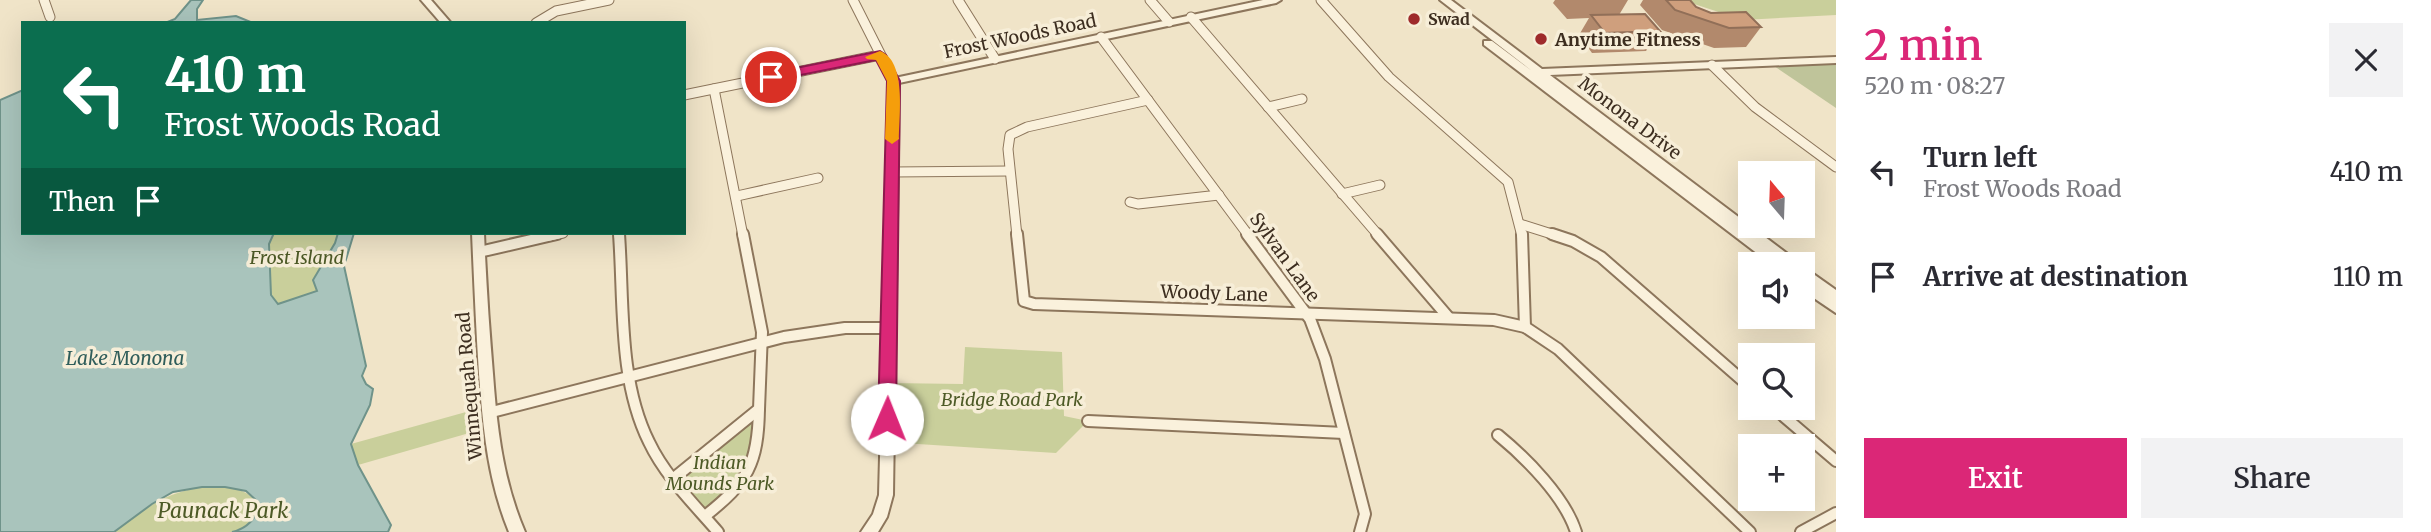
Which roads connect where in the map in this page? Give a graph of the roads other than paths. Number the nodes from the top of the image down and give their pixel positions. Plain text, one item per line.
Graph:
1 (44, 0) edge
2 (426, 0) edge
3 (609, 0) edge
4 (853, 0) edge
5 (958, 0) edge
6 (1150, 0) edge
7 (1276, 0) edge
8 (1321, 0) edge
9 (1433, 0) edge
10 (1445, 0) edge
11 (578, 2) edge
12 (50, 17) dead end
13 (1191, 18) junction
14 (444, 21) edge
15 (539, 21) edge
16 (1169, 22) junction
17 (1101, 37) junction
18 (880, 55) junction
19 (995, 59) junction
20 (1836, 60) edge
21 (1712, 65) junction
22 (1539, 72) junction
23 (1526, 73) junction
24 (894, 81) junction
25 (714, 89) junction
26 (686, 95) edge
27 (1302, 99) dead end
28 (1148, 100) junction
29 (1268, 107) junction
30 (1836, 167) edge
31 (892, 172) junction
32 (1010, 172) junction
33 (818, 178) dead end
34 (1380, 185) dead end
35 (1342, 194) junction
36 (1219, 195) junction
37 (737, 196) junction
38 (1130, 202) dead end
39 (1520, 225) junction
40 (478, 235) edge
41 (554, 235) edge
42 (619, 235) edge
43 (479, 252) junction
44 (1763, 252) edge
45 (1777, 252) edge
46 (1815, 281) edge
47 (1815, 293) edge
48 (1836, 297) edge
49 (1836, 308) edge
50 (1306, 313) junction
51 (1449, 318) junction
52 (1525, 327) junction
53 (888, 328) junction
54 (763, 342) junction
55 (631, 376) junction
56 (1738, 377) edge
57 (759, 408) junction
58 (488, 413) junction
59 (1788, 420) edge
60 (1088, 421) dead end
61 (1344, 433) junction
62 (1498, 435) dead end
63 (1836, 461) edge
64 (674, 478) junction
65 (1836, 513) edge
66 (705, 516) junction
67 (517, 532) edge
68 (718, 532) edge
69 (869, 532) edge
70 (1360, 532) edge
71 (1576, 532) edge
72 (1750, 532) edge
73 (1801, 532) edge

1 - 12 street
2 - 14 street
3 - 11 street
4 - 18 street
5 - 19 street
6 - 16 street
7 - 13 street, Frost Woods Road
8 - 39 street
9 - 23 street, Monona Drive
10 - 22 street, Monona Drive
11 - 15 street
13 - 16 street, Frost Woods Road
13 - 29 street
16 - 17 street, Frost Woods Road
17 - 19 street, Frost Woods Road
17 - 28 street, Sylvan Lane
18 - 24 street
18 - 25 street
19 - 24 street, Frost Woods Road
20 - 21 street
21 - 22 street
21 - 30 street
22 - 23 street
22 - 45 street, Monona Drive
23 - 44 street, Monona Drive
24 - 31 street
25 - 26 street
25 - 37 street
27 - 29 street
28 - 32 street
28 - 36 street, Sylvan Lane
29 - 35 street
31 - 32 street
31 - 53 street
32 - 50 street, Woody Lane
33 - 37 street
34 - 35 street
35 - 51 street
36 - 38 street
36 - 50 street, Sylvan Lane
37 - 54 street
39 - 52 street
39 - 56 street
40 - 43 street, Winnequah Road
41 - 43 street
42 - 55 street
43 - 58 street, Winnequah Road
46 - 48 street
47 - 49 street
50 - 51 street, Woody Lane
50 - 61 street, Sylvan Lane
51 - 52 street, Woody Lane
52 - 72 street
53 - 54 street
53 - 69 street
54 - 55 street
54 - 57 street
55 - 58 street
55 - 64 street
57 - 64 street
57 - 66 street
58 - 67 street, Winnequah Road
59 - 63 street
60 - 61 street
61 - 70 street, Sylvan Lane
62 - 71 street
64 - 66 street
65 - 73 street
66 - 68 street

